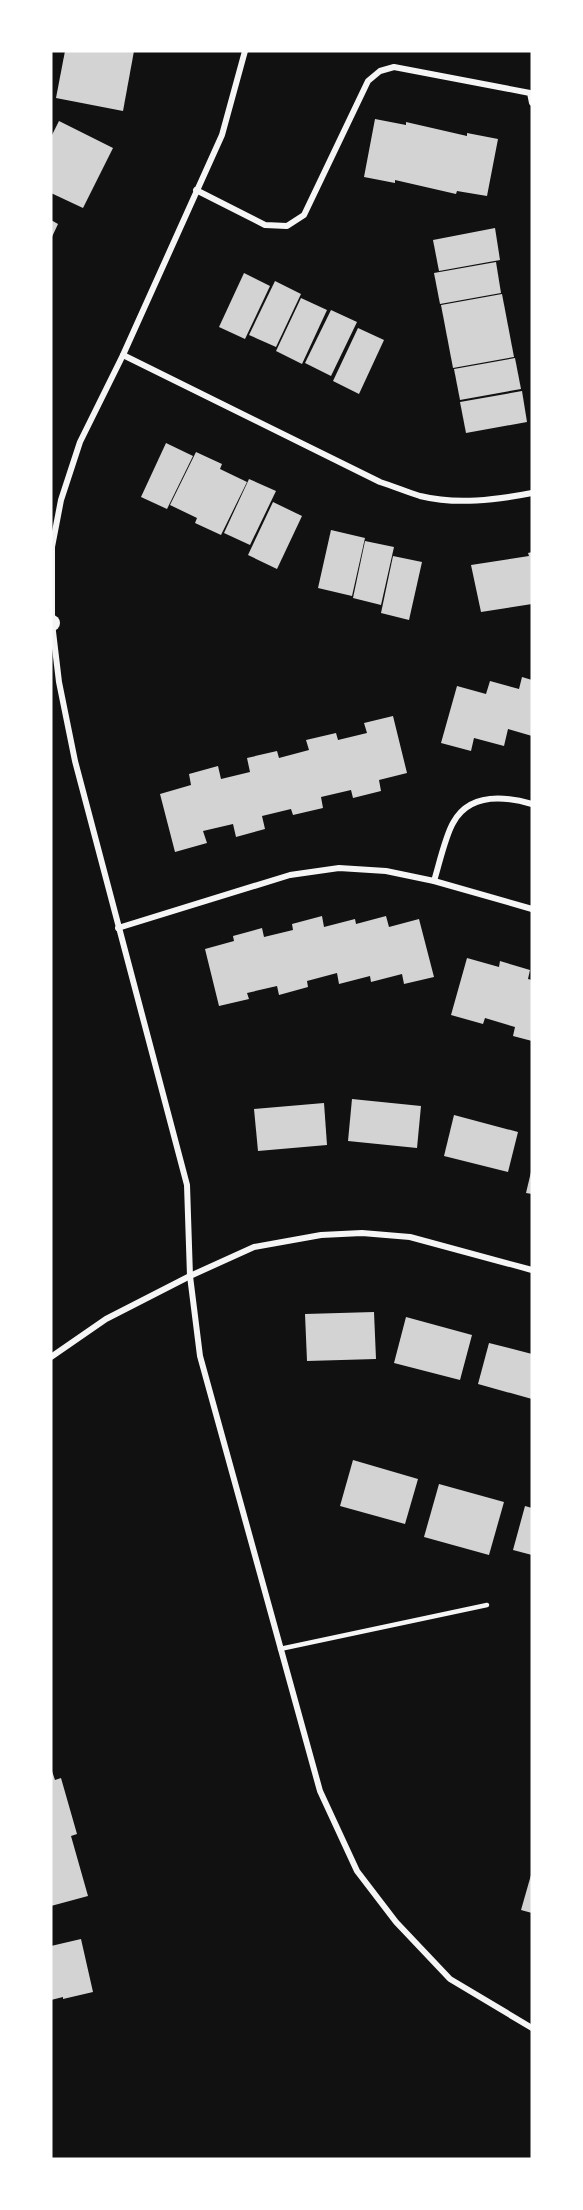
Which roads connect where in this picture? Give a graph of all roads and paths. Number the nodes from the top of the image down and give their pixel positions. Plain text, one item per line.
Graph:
1 (245, 51) edge
2 (532, 103) edge
3 (196, 190) junction
4 (123, 355) junction
5 (532, 493) edge
6 (52, 623) edge
7 (532, 804) edge
8 (434, 881) junction
9 (532, 909) edge
10 (118, 928) junction
11 (532, 1270) edge
12 (190, 1276) junction
13 (51, 1357) edge
14 (487, 1605) dead end
15 (280, 1649) junction
16 (532, 2028) edge

1 - 3 street
2 - 3 street
3 - 4 street
4 - 5 street
4 - 6 street
6 - 10 street
7 - 8 street
8 - 9 street
8 - 10 street
10 - 12 street
11 - 12 street
12 - 13 street
12 - 15 street
14 - 15 lane
15 - 16 street

